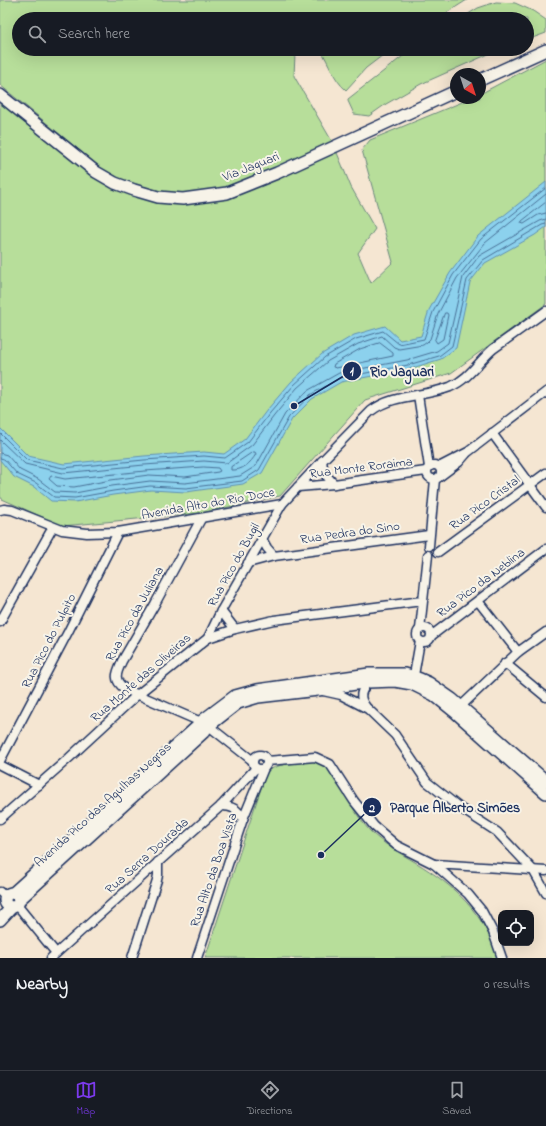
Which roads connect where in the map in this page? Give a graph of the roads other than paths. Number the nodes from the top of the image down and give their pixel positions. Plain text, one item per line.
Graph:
1 (546, 50) edge
2 (534, 55) edge
3 (533, 56) edge
4 (486, 77) edge
5 (450, 94) edge
6 (0, 95) edge
7 (546, 311) edge
8 (546, 392) edge
9 (418, 395) junction
10 (492, 433) junction
11 (468, 452) junction
12 (322, 461) junction
13 (439, 467) junction
14 (428, 469) junction
15 (546, 473) edge
16 (437, 478) junction
17 (334, 484) junction
18 (529, 485) junction
19 (298, 487) junction
20 (282, 504) junction
21 (546, 507) edge
22 (0, 510) edge
23 (201, 519) junction
24 (53, 527) junction
25 (118, 532) junction
26 (429, 535) junction
27 (262, 539) junction
28 (429, 546) junction
29 (546, 549) edge
30 (438, 552) junction
31 (274, 556) junction
32 (428, 556) junction
33 (248, 563) junction
34 (422, 601) junction
35 (478, 601) junction
36 (221, 611) junction
37 (0, 622) edge
38 (235, 629) junction
39 (420, 629) junction
40 (546, 632) edge
41 (208, 638) junction
42 (426, 639) junction
43 (518, 652) junction
44 (505, 663) junction
45 (413, 680) junction
46 (368, 682) junction
47 (318, 690) junction
48 (137, 695) junction
49 (546, 697) edge
50 (368, 709) junction
51 (458, 709) junction
52 (205, 725) junction
53 (0, 761) edge
54 (0, 764) edge
55 (260, 764) junction
56 (546, 781) edge
57 (39, 785) junction
58 (546, 792) edge
59 (221, 806) junction
60 (0, 819) edge
61 (243, 819) junction
62 (158, 862) junction
63 (434, 864) junction
64 (533, 870) junction
65 (546, 871) edge
66 (546, 894) edge
67 (9, 900) edge
68 (0, 920) edge
69 (54, 956) edge
70 (132, 958) edge
71 (197, 958) edge
72 (502, 958) edge

1 - 2 street
3 - 4 street
5 - 6 street, Via Jaguari
7 - 9 street, Avenida Alto do Rio Doce
8 - 10 street
9 - 12 street, Avenida Alto do Rio Doce
9 - 14 street
10 - 11 street
10 - 18 street
11 - 13 street
11 - 16 street
12 - 17 street
12 - 19 street, Avenida Alto do Rio Doce
13 - 14 street
13 - 16 street
14 - 16 street
14 - 17 street, Rua Monte Roraima
15 - 18 street, Rua Pico Cristal
16 - 26 street
17 - 19 street, Rua Monte Roraima
18 - 21 street
18 - 30 street, Rua Pico Cristal
19 - 20 street, Avenida Alto do Rio Doce
20 - 23 street, Avenida Alto do Rio Doce
20 - 27 street, Rua Pico do Bugil
22 - 24 street, Avenida Alto do Rio Doce
23 - 25 street, Avenida Alto do Rio Doce
23 - 48 street, Rua Pico da Juliana
24 - 25 street, Avenida Alto do Rio Doce
24 - 37 street
25 - 53 street, Rua Pico do Pulpito
26 - 28 street
26 - 31 street, Rua Pedra do Sino
27 - 31 street
27 - 33 street, Rua Pico do Bugil
28 - 30 street
28 - 32 street
29 - 35 street, Rua Pico da Neblina
30 - 32 street
31 - 33 street, Rua Pedra do Sino
32 - 34 street
33 - 36 street, Rua Pico do Bugil
34 - 38 street, Rua Monte das Oliveiras
34 - 39 street
35 - 42 street, Rua Pico da Neblina
35 - 43 street
36 - 38 street
36 - 41 street, Rua Pico do Bugil
38 - 41 street, Rua Monte das Oliveiras
39 - 42 street
39 - 42 street
40 - 43 street
41 - 48 street, Rua Monte das Oliveiras
42 - 45 street
43 - 44 street
44 - 49 street
44 - 51 street
45 - 46 street, Avenida Pico das Agulhas Negras
45 - 51 street, Avenida Pico das Agulhas Negras
45 - 52 street, Avenida Pico das Agulhas Negras
46 - 47 street, Avenida Pico das Agulhas Negras
46 - 50 street
47 - 50 street
47 - 52 street, Avenida Pico das Agulhas Negras
48 - 52 street, Rua Pico da Juliana
48 - 57 street, Rua Monte das Oliveiras
50 - 64 street
51 - 56 street, Avenida Pico das Agulhas Negras
51 - 58 street, Avenida Pico das Agulhas Negras
52 - 55 street, Rua Pico da Juliana
52 - 67 street, Avenida Pico das Agulhas Negras
54 - 57 street
55 - 59 street, Rua Serra Dourada
55 - 61 street, Rua Alto da Boa Vista
55 - 63 street
57 - 60 street, Rua Monte das Oliveiras
59 - 61 street
59 - 62 street, Rua Serra Dourada
61 - 71 street, Rua Alto da Boa Vista
62 - 69 street, Rua Serra Dourada
62 - 70 street
63 - 64 street
63 - 72 street
64 - 65 street
64 - 66 street
67 - 68 street, Avenida Pico das Agulhas Negras
67 - 69 street

